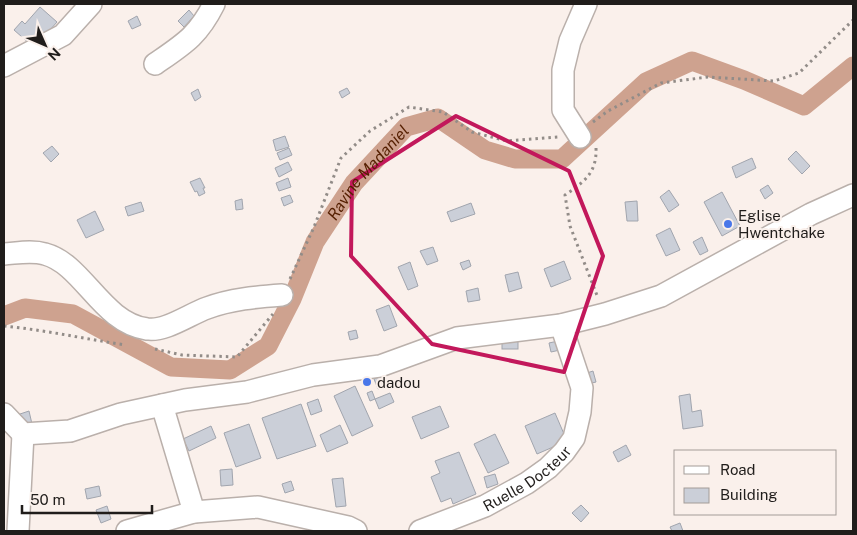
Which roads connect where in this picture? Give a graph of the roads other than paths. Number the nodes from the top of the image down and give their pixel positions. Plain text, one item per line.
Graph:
1 (91, 4) edge
2 (214, 4) edge
3 (586, 4) edge
4 (155, 64) dead end
5 (4, 66) edge
6 (587, 139) road end
7 (853, 195) edge
8 (4, 254) edge
9 (282, 295) road end
10 (561, 325) junction
11 (162, 405) junction
12 (4, 414) edge
13 (23, 434) junction
14 (194, 512) junction
15 (18, 531) edge
16 (127, 531) edge
17 (356, 531) edge
18 (420, 531) edge

1 - 5 street
2 - 4 street
3 - 6 street
7 - 10 street
8 - 9 street
10 - 11 street
10 - 18 street, Ruelle Docteur
11 - 13 street
11 - 14 street
12 - 13 street
13 - 15 street
14 - 16 street
14 - 17 street

